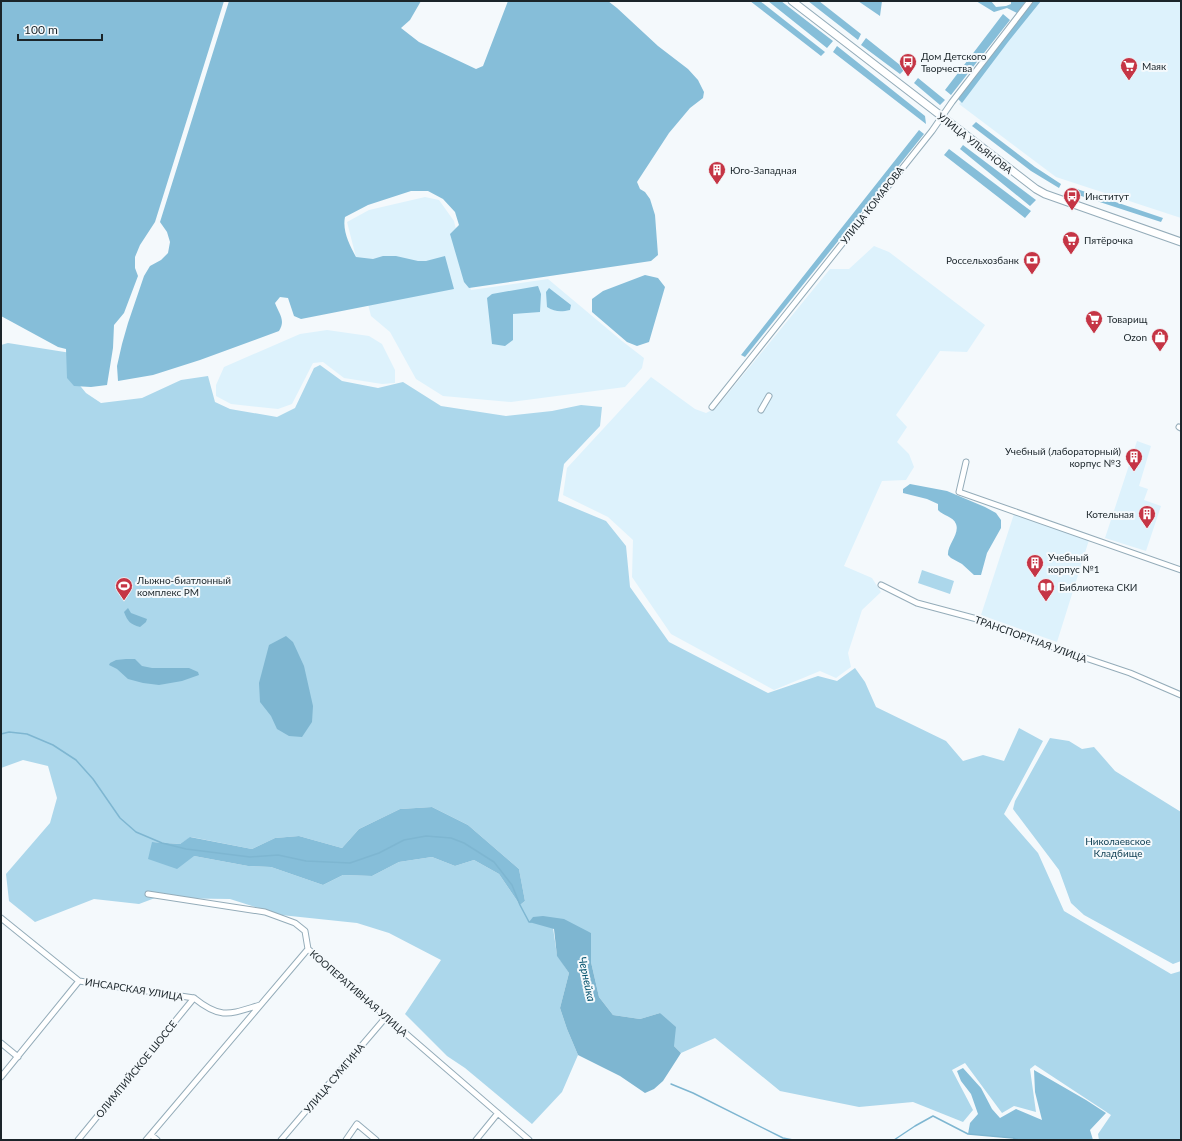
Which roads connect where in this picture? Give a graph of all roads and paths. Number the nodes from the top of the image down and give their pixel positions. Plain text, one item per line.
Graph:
1 (792, 1) edge
2 (1030, 1) edge
3 (942, 117) junction
4 (1181, 242) edge
5 (769, 396) dead end
6 (712, 407) dead end
7 (761, 410) dead end
8 (966, 462) dead end
9 (1181, 570) edge
10 (881, 585) dead end
11 (1181, 695) edge
12 (148, 894) dead end
13 (1, 918) edge
14 (308, 949) junction
15 (79, 981) junction
16 (194, 998) junction
17 (261, 1005) junction
18 (387, 1016) junction
19 (1, 1043) edge
20 (18, 1057) junction
21 (1, 1077) edge
22 (498, 1113) junction
23 (151, 1135) junction
24 (78, 1140) edge
25 (146, 1140) edge
26 (157, 1140) edge
27 (281, 1140) edge
28 (346, 1140) edge
29 (376, 1140) edge
30 (476, 1140) edge
31 (529, 1140) edge

1 - 3 main road, УЛИЦА УЛЬЯНОВА
2 - 3 street, УЛИЦА КОМАРОВА
3 - 4 main road, УЛИЦА УЛЬЯНОВА
3 - 6 street, УЛИЦА КОМАРОВА
5 - 7 street
8 - 9 street
10 - 11 street, ТРАНСПОРТНАЯ УЛИЦА
12 - 14 street, КООПЕРАТИВНАЯ УЛИЦА
13 - 15 street, ИНСАРСКАЯ УЛИЦА
14 - 17 street
14 - 18 street, КООПЕРАТИВНАЯ УЛИЦА
15 - 16 street, ИНСАРСКАЯ УЛИЦА
15 - 20 street
16 - 17 street
16 - 24 street, ОЛИМПИЙСКОЕ ШОССЕ
17 - 23 street
18 - 22 street, КООПЕРАТИВНАЯ УЛИЦА
18 - 27 street, УЛИЦА СУМГИНА
19 - 20 street
20 - 21 street
22 - 30 street
22 - 31 street, КООПЕРАТИВНАЯ УЛИЦА
23 - 25 street
23 - 26 street
28 - 29 street

